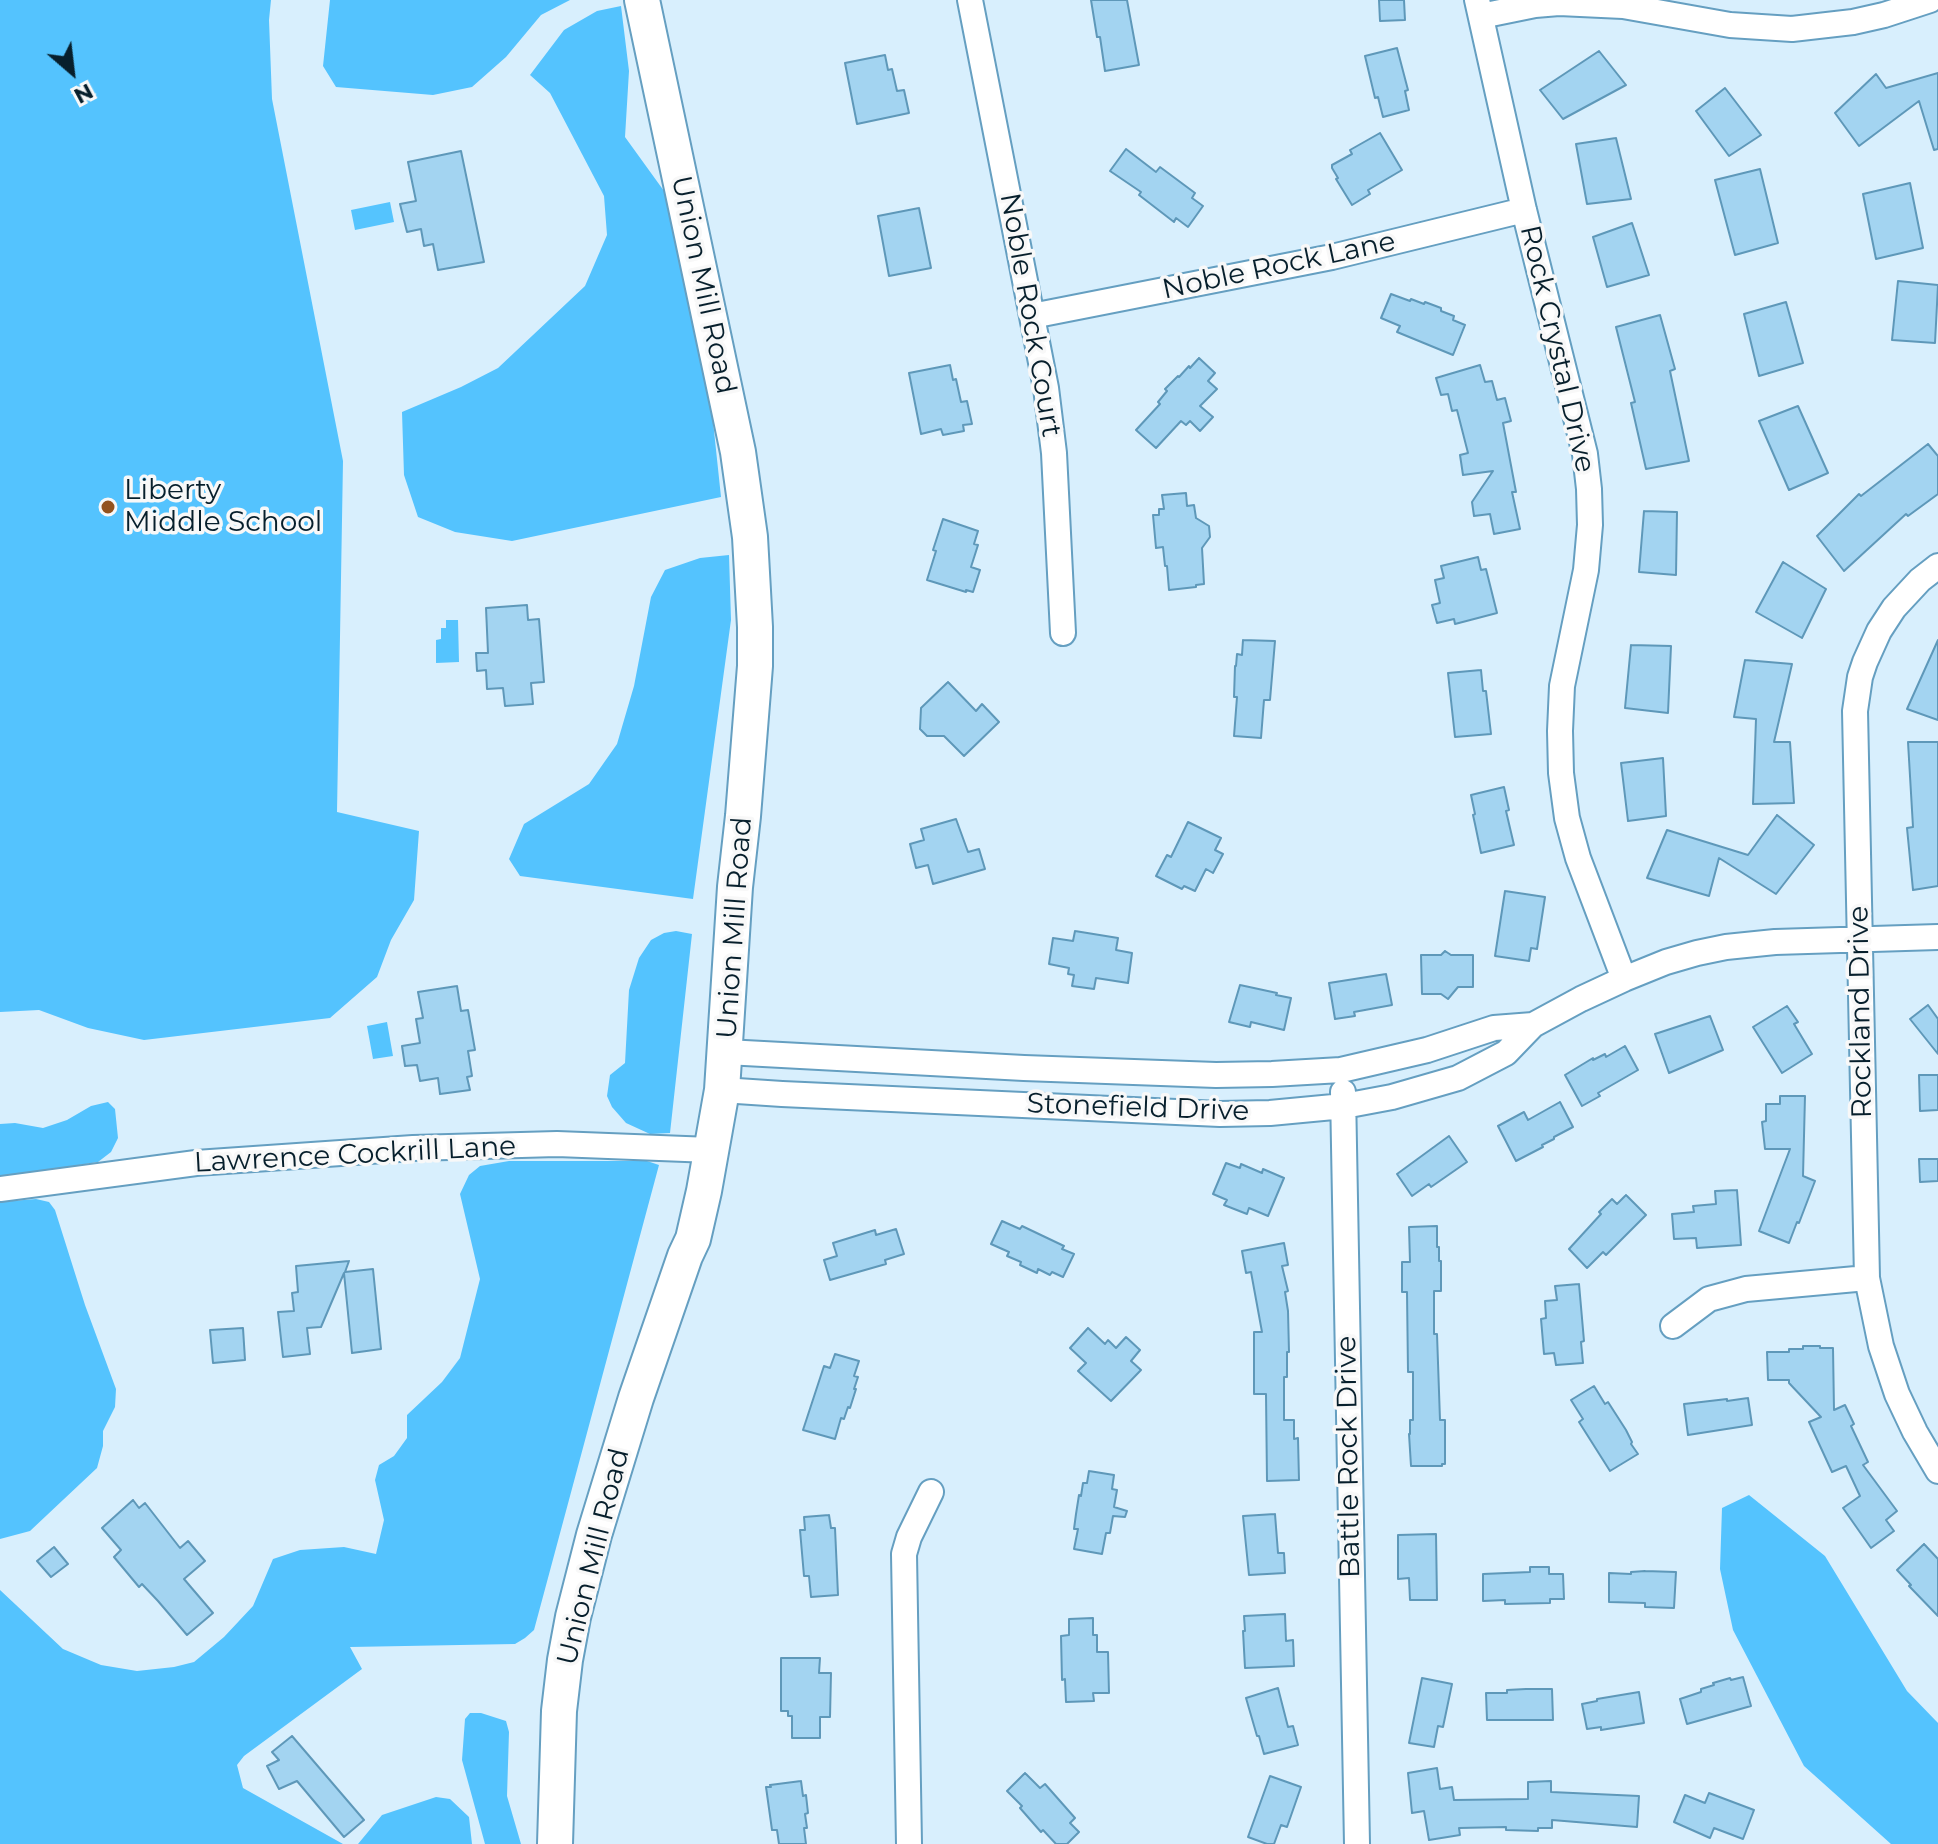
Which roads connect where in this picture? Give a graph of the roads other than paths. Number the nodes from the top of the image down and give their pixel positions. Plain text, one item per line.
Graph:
1 (642, 0) edge
2 (970, 0) edge
3 (1930, 0) edge
4 (1479, 8) edge
5 (1524, 210) junction
6 (1032, 316) junction
7 (1938, 566) edge
8 (1063, 633) dead end
9 (1938, 937) edge
10 (1859, 939) junction
11 (1624, 979) junction
12 (1533, 1025) junction
13 (726, 1052) junction
14 (1341, 1070) junction
15 (722, 1090) junction
16 (1344, 1106) junction
17 (711, 1150) junction
18 (0, 1189) edge
19 (1867, 1278) junction
20 (1673, 1326) dead end
21 (1938, 1471) edge
22 (931, 1492) dead end
23 (555, 1844) edge
24 (909, 1844) edge
25 (1357, 1844) edge

1 - 13 street, Union Mill Road
2 - 6 street, Noble Rock Court
3 - 4 street
4 - 5 street, Rock Crystal Drive
5 - 6 street, Noble Rock Lane
5 - 11 street, Rock Crystal Drive
6 - 8 street, Noble Rock Court
7 - 10 street, Rockland Drive
9 - 10 street, Stonefield Drive
10 - 11 street, Stonefield Drive
10 - 19 street, Rockland Drive
11 - 12 street, Stonefield Drive
12 - 14 street, Stonefield Drive
12 - 16 street, Stonefield Drive
13 - 14 street, Stonefield Drive
13 - 15 street, Union Mill Road
14 - 16 street, Battle Rock Drive
15 - 16 street, Stonefield Drive
15 - 17 street, Union Mill Road
16 - 25 street, Battle Rock Drive
17 - 18 street, Lawrence Cockrill Lane
17 - 23 street, Union Mill Road
19 - 20 street
19 - 21 street, Rockland Drive
22 - 24 street

